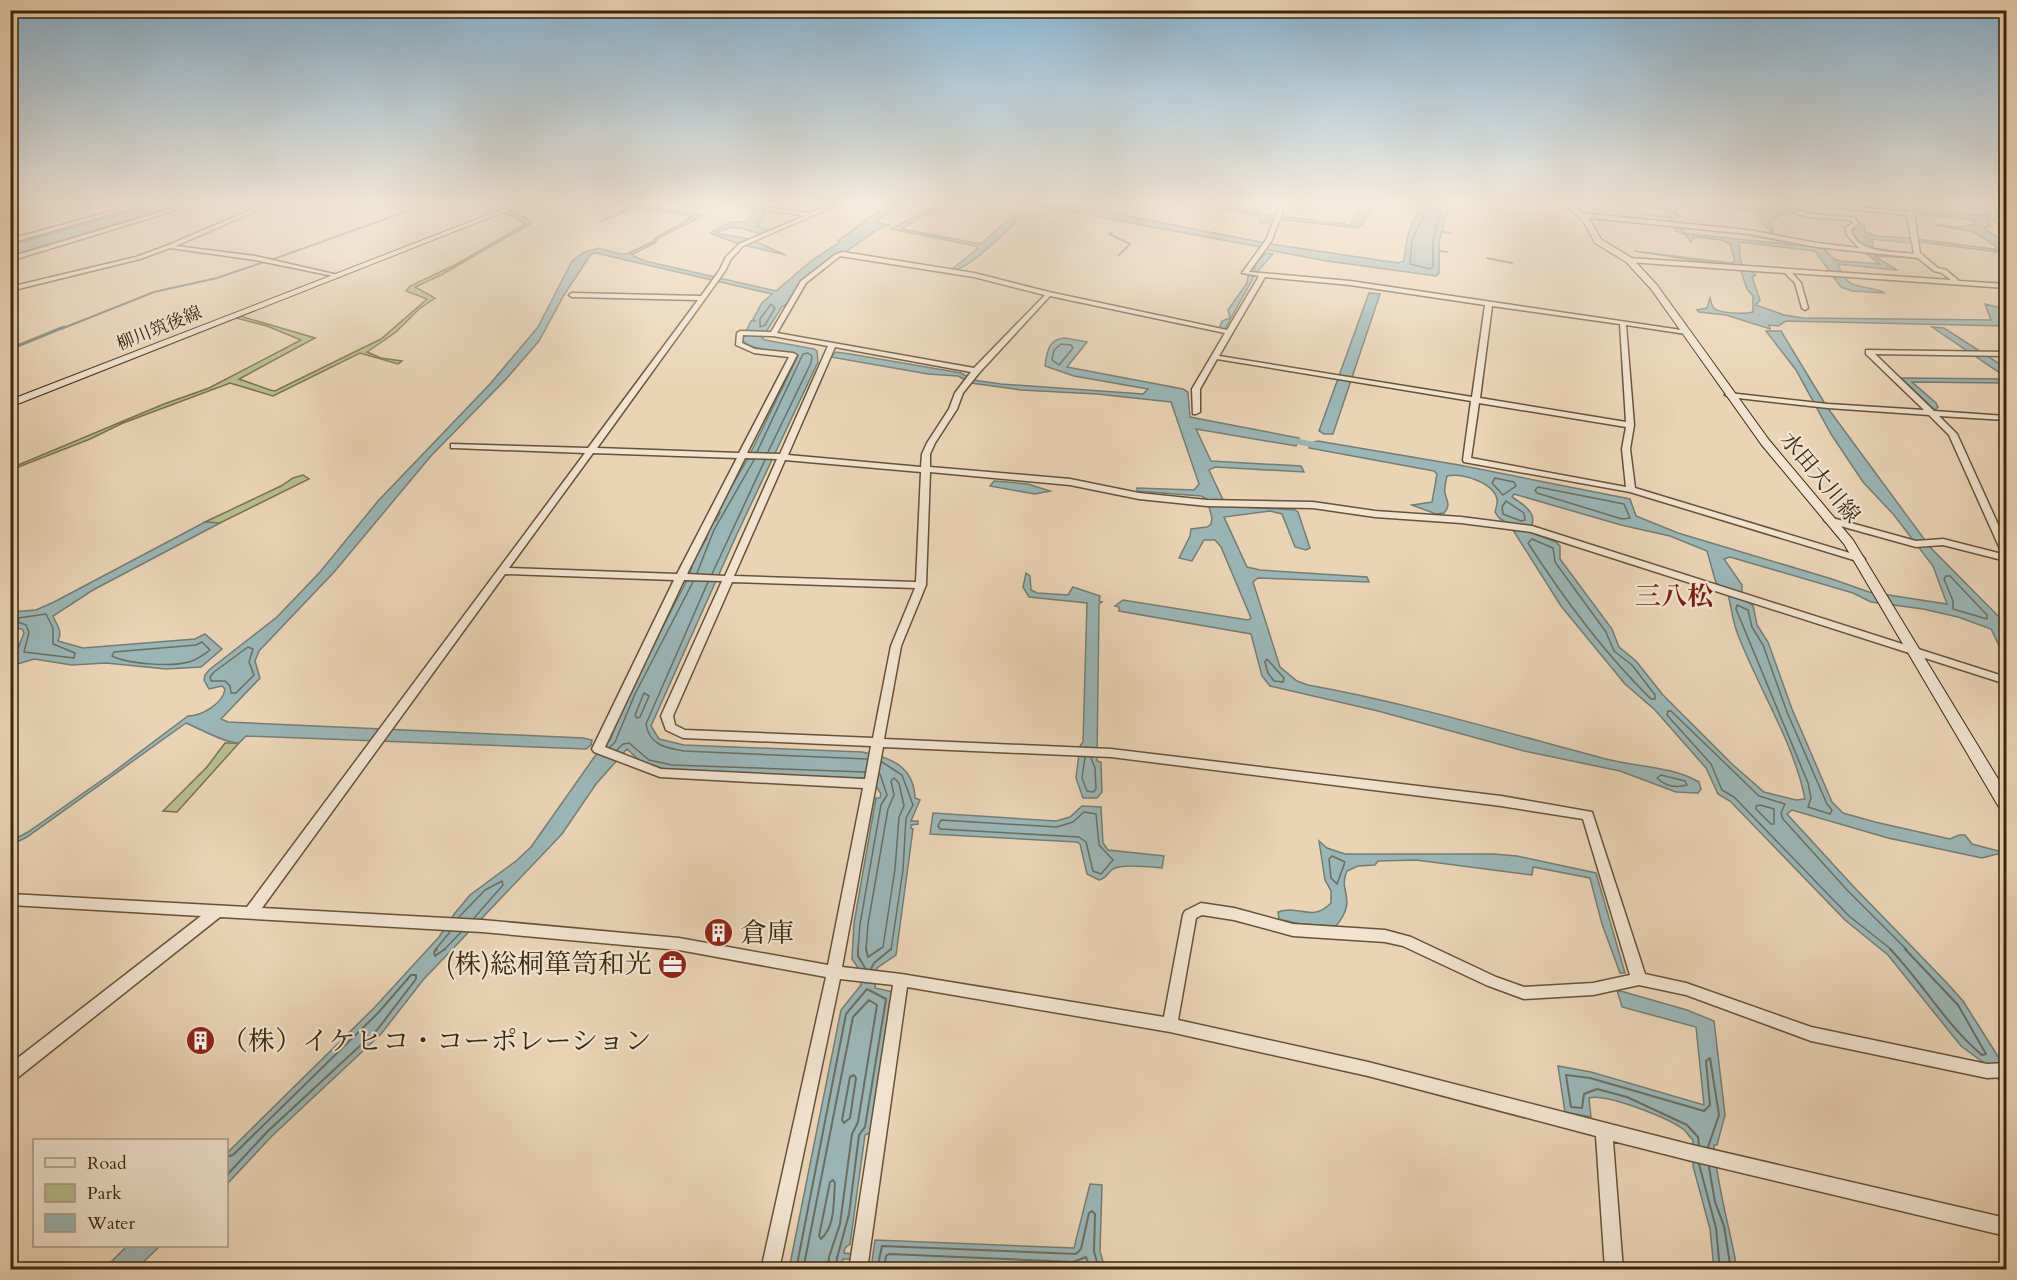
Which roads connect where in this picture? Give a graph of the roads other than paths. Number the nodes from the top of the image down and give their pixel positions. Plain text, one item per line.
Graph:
1 (117, 264) edge
2 (281, 264) edge
3 (367, 264) edge
4 (725, 264) edge
5 (826, 264) edge
6 (902, 264) edge
7 (1252, 264) edge
8 (1632, 264) edge
9 (1669, 264) edge
10 (1929, 264) edge
11 (1788, 272) junction
12 (336, 276) junction
13 (1262, 276) junction
14 (1958, 283) junction
15 (2007, 286) edge
16 (10, 289) edge
17 (1049, 294) junction
18 (572, 295) dead end
19 (703, 298) junction
20 (1489, 303) junction
21 (1805, 308) dead end
22 (1623, 324) junction
23 (1229, 332) junction
24 (1686, 332) junction
25 (773, 334) junction
26 (832, 346) junction
27 (2007, 354) edge
28 (1215, 357) junction
29 (973, 376) junction
30 (1729, 395) junction
31 (1476, 400) junction
32 (10, 404) edge
33 (1196, 412) dead end
34 (1929, 412) junction
35 (2007, 418) edge
36 (1630, 425) junction
37 (454, 446) dead end
38 (591, 450) junction
39 (745, 455) junction
40 (780, 457) junction
41 (927, 469) junction
42 (1631, 490) junction
43 (1829, 520) junction
44 (2007, 551) edge
45 (1860, 558) junction
46 (2007, 558) edge
47 (501, 571) junction
48 (682, 576) junction
49 (726, 579) junction
50 (921, 585) junction
51 (1917, 653) junction
52 (2007, 681) edge
53 (876, 745) junction
54 (868, 784) junction
55 (2007, 805) edge
56 (10, 899) edge
57 (217, 910) junction
58 (251, 912) junction
59 (840, 972) junction
60 (1639, 979) junction
61 (893, 980) junction
62 (1170, 1025) junction
63 (2007, 1070) edge
64 (10, 1074) edge
65 (1604, 1130) junction
66 (2007, 1227) edge
67 (770, 1269) edge
68 (858, 1269) edge
69 (1614, 1269) edge

1 - 16 street
2 - 12 street
3 - 12 main road, 柳川筑後線
4 - 19 street
5 - 25 street
6 - 17 street
7 - 13 street
8 - 24 main road, 水田大川線
9 - 11 street
10 - 14 street
11 - 14 street
11 - 21 street
12 - 32 main road, 柳川筑後線
13 - 20 street
13 - 23 street
14 - 15 street
17 - 23 street
17 - 29 street
18 - 19 street
19 - 38 street
20 - 22 street
20 - 31 street
22 - 24 street
22 - 36 street
23 - 28 street
24 - 30 main road, 水田大川線
25 - 26 street
25 - 39 street
26 - 29 street
26 - 40 street
27 - 34 street
28 - 31 street
28 - 33 street
29 - 41 street
30 - 34 street
30 - 43 main road, 水田大川線
31 - 36 street
31 - 42 street
34 - 35 street
34 - 44 street
36 - 42 street
37 - 38 street
38 - 39 street
38 - 47 street
39 - 40 street
39 - 48 street
40 - 41 street
40 - 49 street
41 - 50 street
41 - 51 street
42 - 45 street
43 - 45 main road, 水田大川線
43 - 46 street
45 - 51 main road, 水田大川線
47 - 48 street
47 - 58 street
48 - 49 street
48 - 54 street
49 - 50 street
49 - 53 street
50 - 53 street
51 - 52 street
51 - 55 main road, 水田大川線
53 - 54 street
53 - 60 street
54 - 59 street
56 - 57 street
57 - 58 street
57 - 64 street
58 - 59 street
59 - 61 street
59 - 67 street
60 - 62 street
60 - 63 street
61 - 62 street
61 - 68 street
62 - 65 street
65 - 66 street
65 - 69 street

